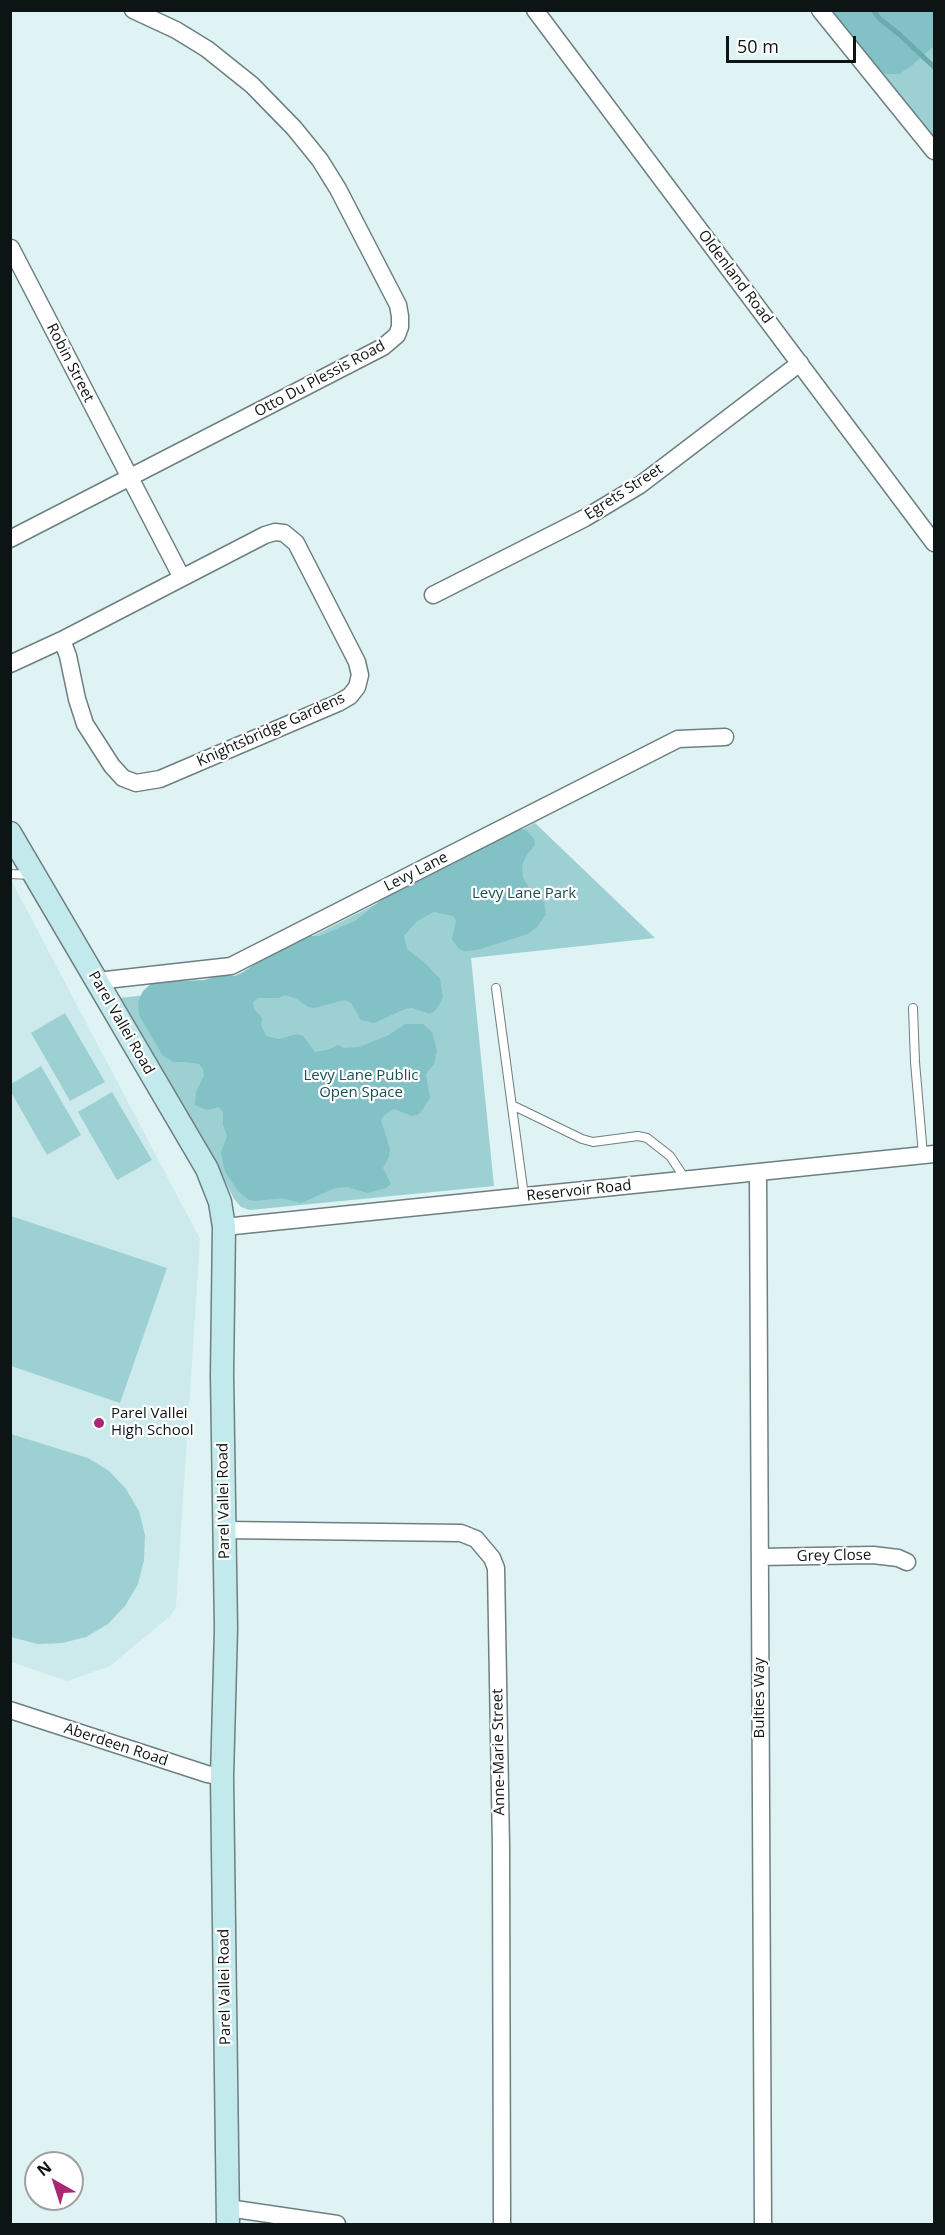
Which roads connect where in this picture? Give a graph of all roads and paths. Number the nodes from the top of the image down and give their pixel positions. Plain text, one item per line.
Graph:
1 (132, 10) edge
2 (535, 10) edge
3 (820, 10) edge
4 (934, 151) edge
5 (11, 248) edge
6 (800, 363) junction
7 (130, 477) junction
8 (932, 535) edge
9 (10, 539) edge
10 (182, 578) junction
11 (432, 595) dead end
12 (62, 640) junction
13 (10, 664) edge
14 (725, 737) dead end
15 (10, 833) edge
16 (10, 874) edge
17 (35, 875) junction
18 (98, 981) junction
19 (496, 988) dead end
20 (913, 1008) dead end
21 (512, 1105) junction
22 (928, 1155) edge
23 (758, 1172) junction
24 (686, 1180) junction
25 (524, 1196) junction
26 (224, 1227) junction
27 (224, 1530) junction
28 (760, 1557) junction
29 (908, 1562) dead end
30 (10, 1710) edge
31 (222, 1777) junction
32 (228, 2216) edge
33 (337, 2224) edge
34 (501, 2224) edge
35 (763, 2224) edge

1 - 7 street, Otto Du Plessis Road
2 - 6 street, Oldenland Road
3 - 4 street
5 - 7 street, Robin Street
6 - 8 street, Oldenland Road
6 - 11 street, Egrets Street
7 - 9 street, Otto Du Plessis Road
7 - 10 street
10 - 12 street, Knightsbridge Gardens
10 - 12 street, Knightsbridge Gardens
12 - 13 street, Knightsbridge Gardens
14 - 18 street, Levy Lane
15 - 17 street, Parel Vallei Road
16 - 17 lane
17 - 18 street, Parel Vallei Road
18 - 26 street, Parel Vallei Road
19 - 21 lane
20 - 22 lane
21 - 24 lane
21 - 25 lane
22 - 23 street, Reservoir Road
23 - 24 street, Reservoir Road
23 - 28 street, Bulties Way
24 - 25 street, Reservoir Road
25 - 26 street, Reservoir Road
26 - 27 street, Parel Vallei Road
27 - 31 street, Parel Vallei Road
27 - 34 street, Anne-Marie Street
28 - 29 street, Grey Close
28 - 35 street, Bulties Way
30 - 31 street, Aberdeen Road
31 - 32 street, Parel Vallei Road
32 - 33 street

